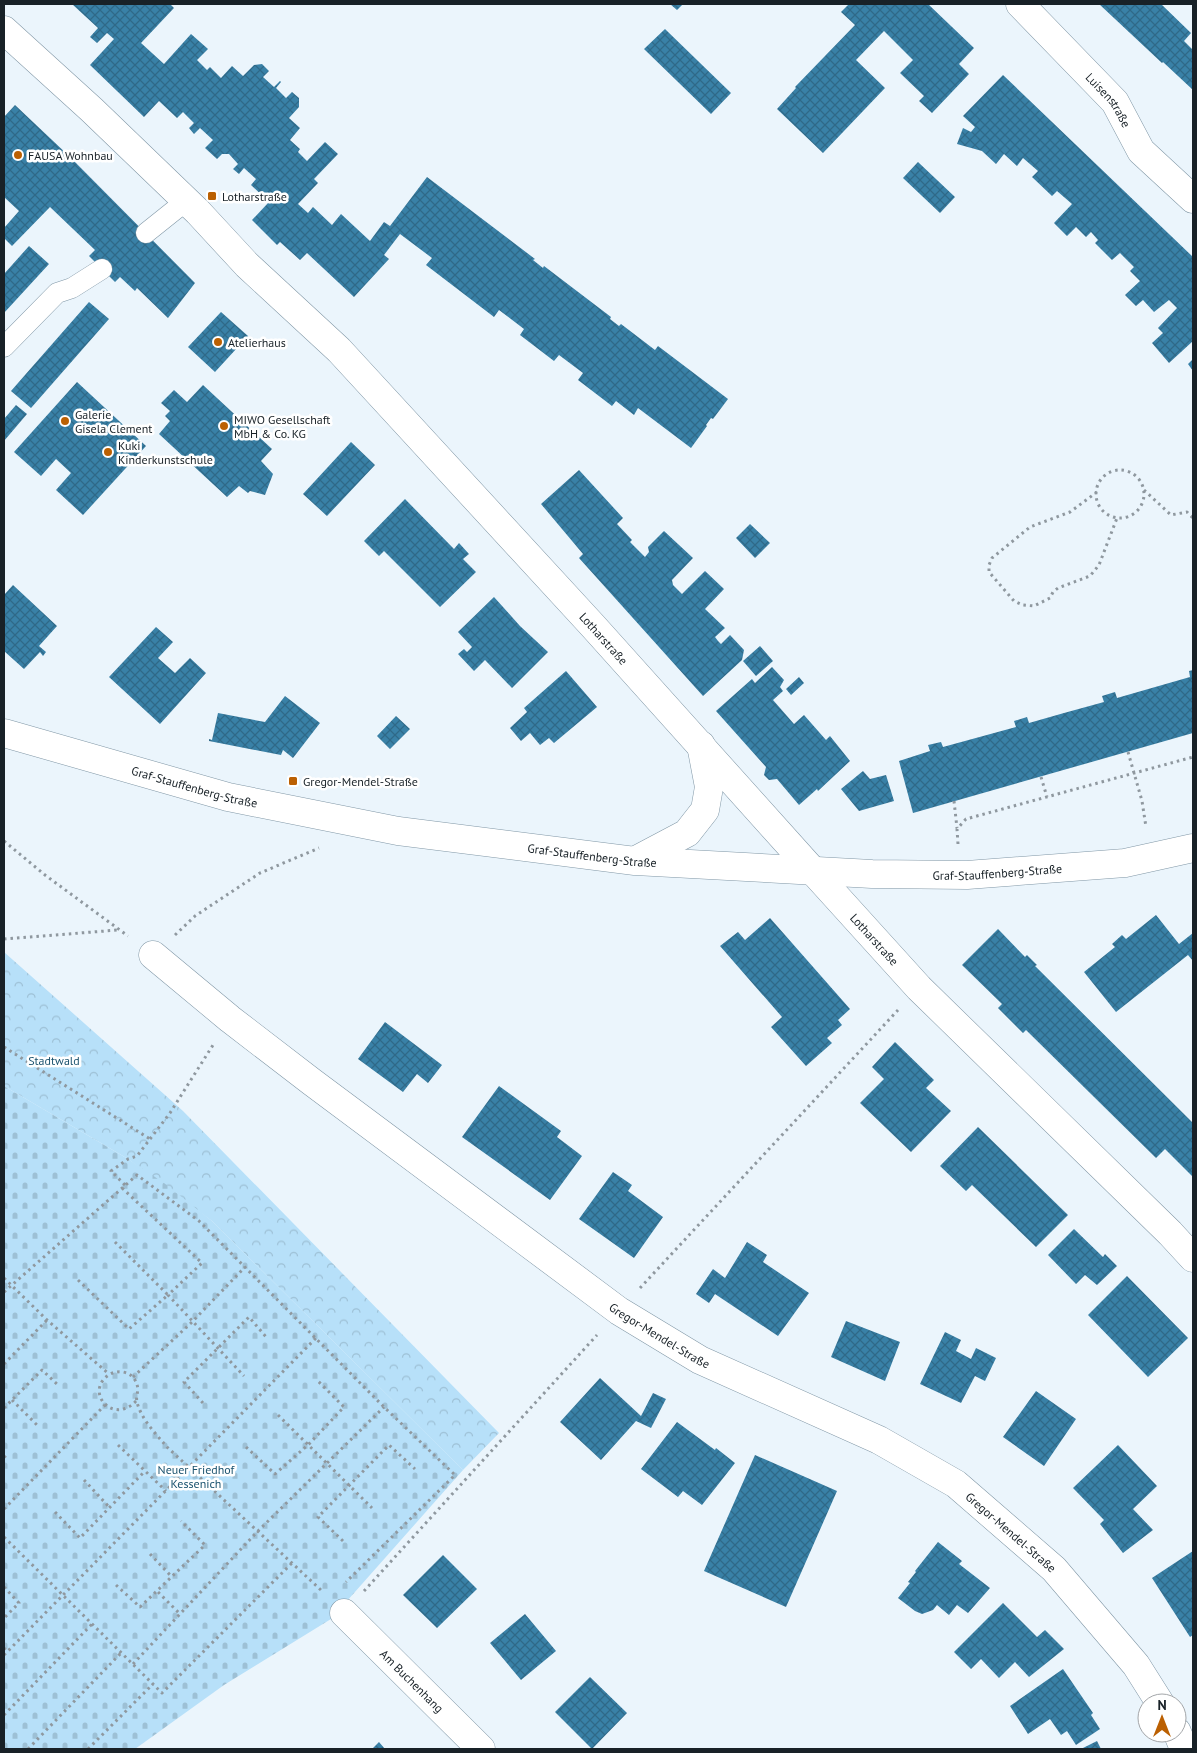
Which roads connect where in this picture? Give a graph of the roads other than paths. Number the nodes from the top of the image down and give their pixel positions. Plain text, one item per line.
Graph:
1 (1020, 4) edge
2 (4, 30) edge
3 (1193, 199) edge
4 (186, 201) junction
5 (146, 233) dead end
6 (102, 269) dead end
7 (4, 347) edge
8 (4, 733) edge
9 (701, 745) junction
10 (1193, 848) edge
11 (635, 861) junction
12 (813, 871) junction
13 (153, 955) road end
14 (1193, 1258) edge
15 (337, 1606) road end
16 (1154, 1693) edge
17 (480, 1749) edge

1 - 3 street, Luisenstraße
2 - 4 street, Lotharstraße
4 - 5 lane
4 - 9 street, Lotharstraße
6 - 7 lane
8 - 11 street, Graf-Stauffenberg-Straße
9 - 11 street
9 - 12 street, Lotharstraße
10 - 12 street, Graf-Stauffenberg-Straße
11 - 12 street, Graf-Stauffenberg-Straße
12 - 14 street, Lotharstraße
13 - 16 street, Gregor-Mendel-Straße
15 - 17 street, Am Buchenhang

